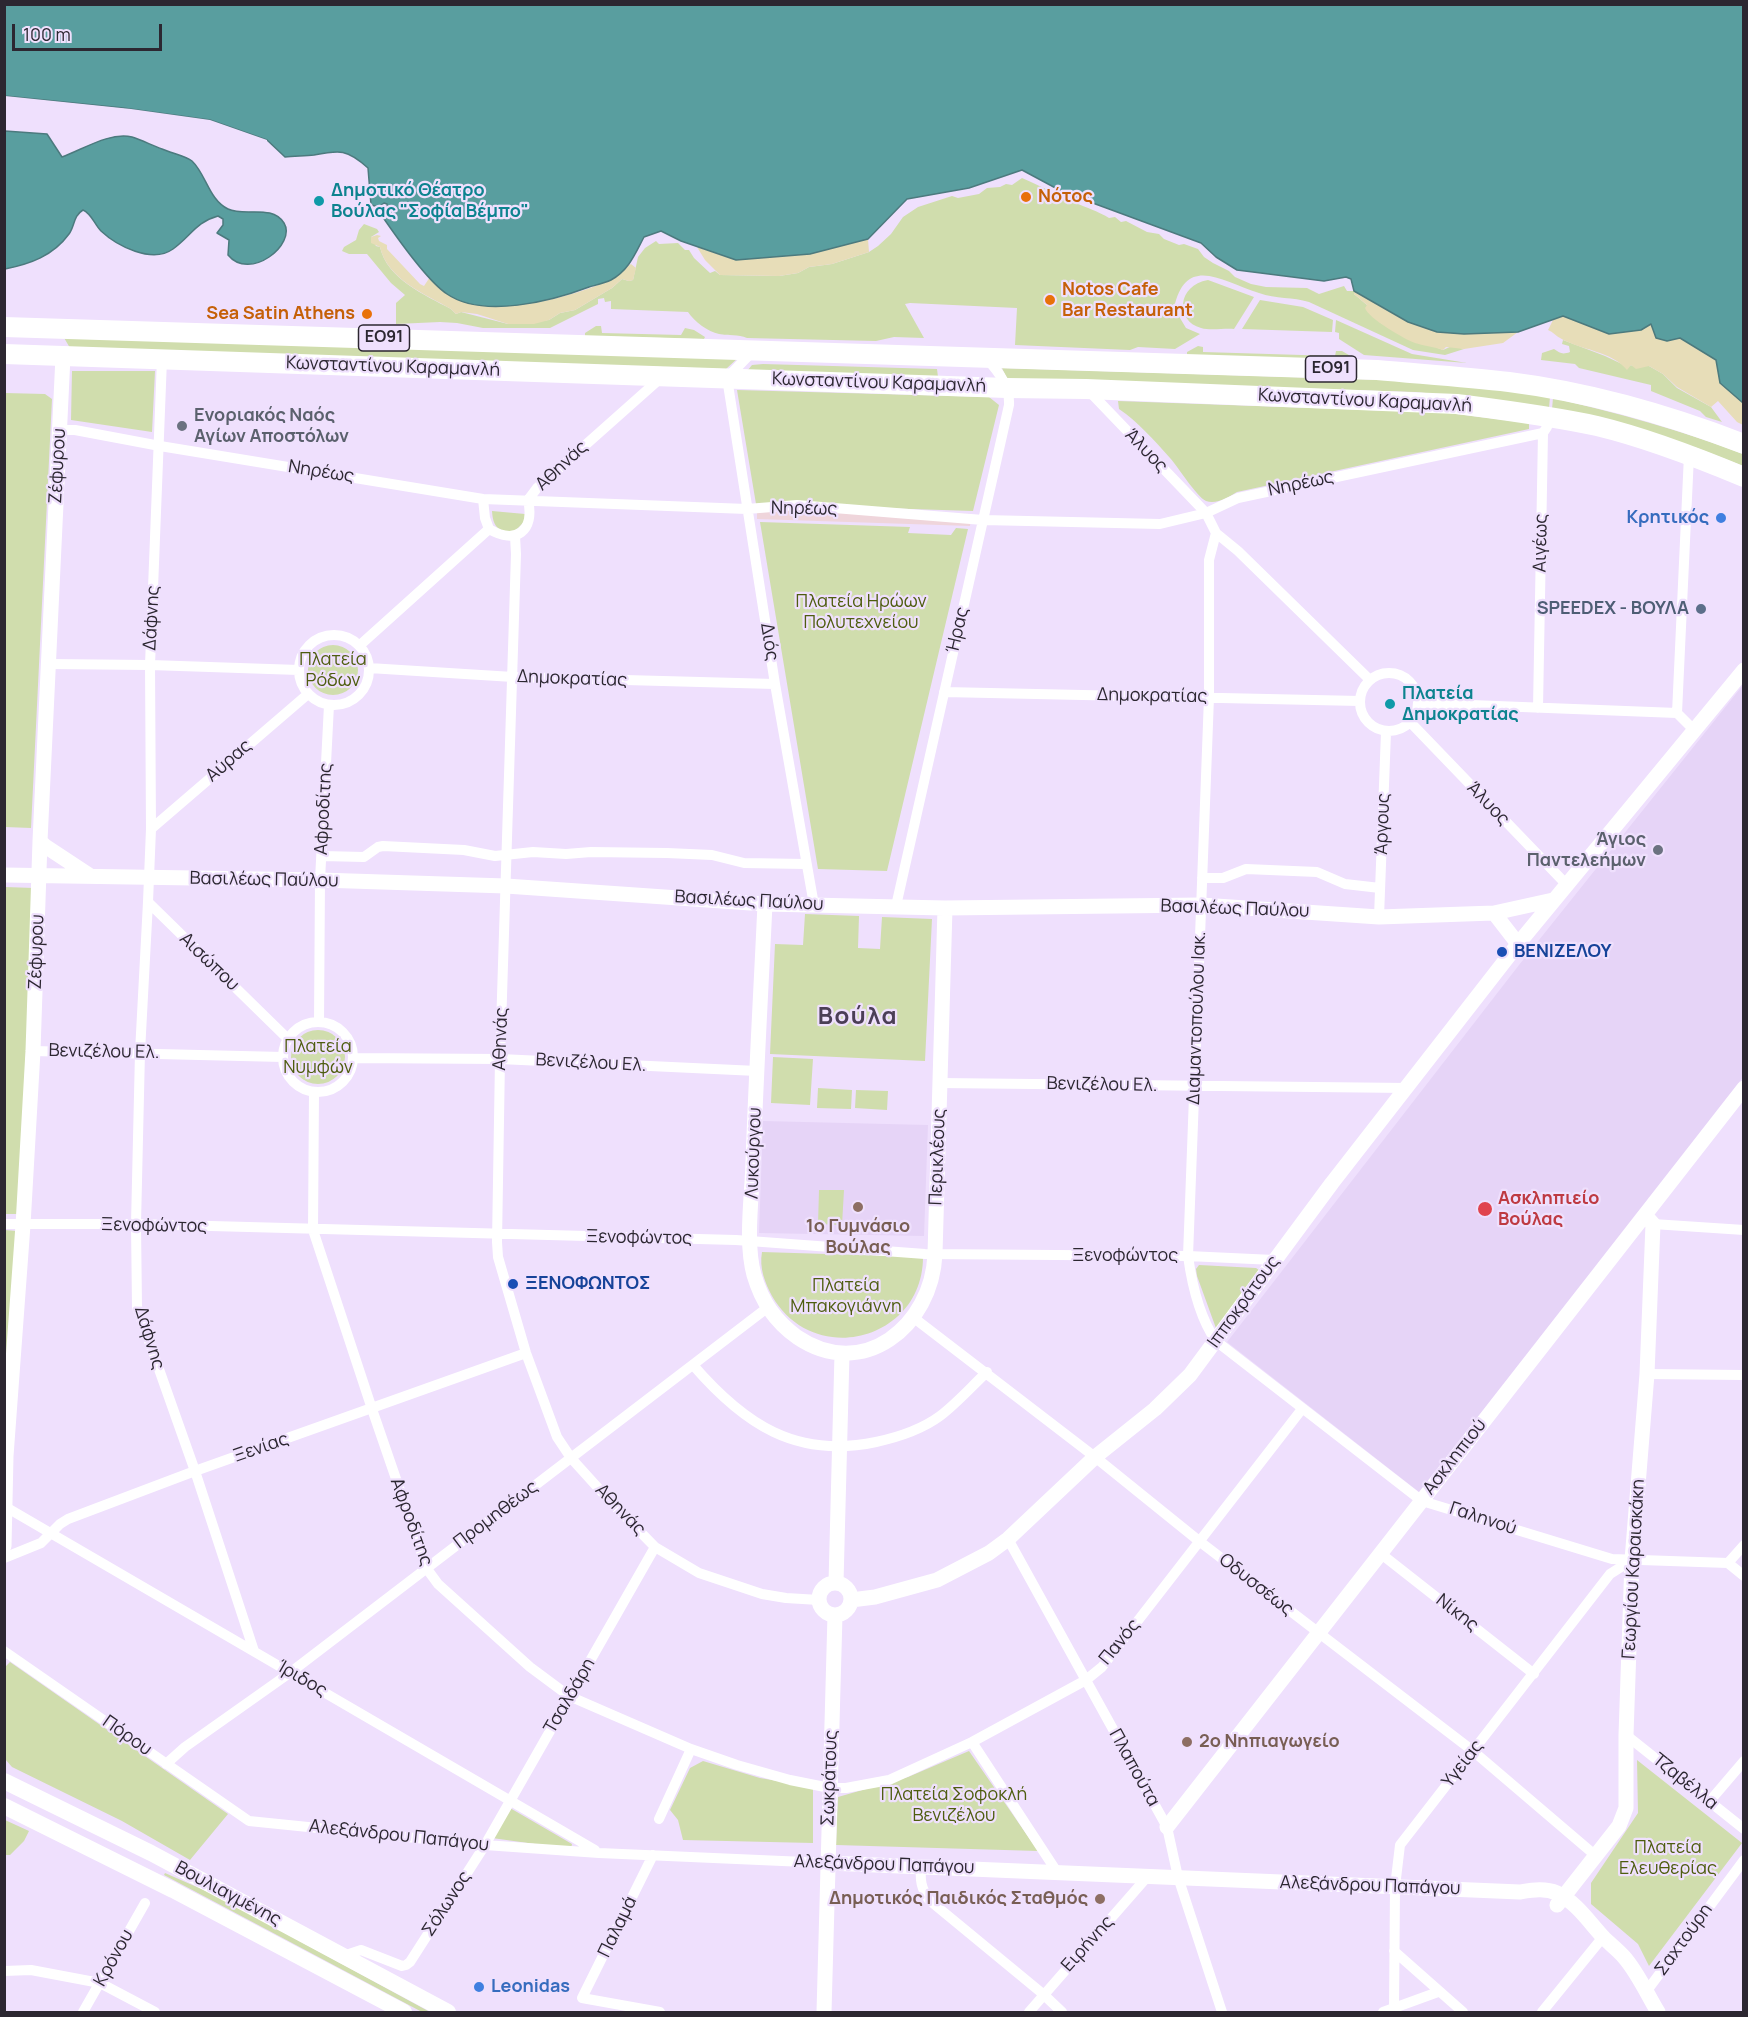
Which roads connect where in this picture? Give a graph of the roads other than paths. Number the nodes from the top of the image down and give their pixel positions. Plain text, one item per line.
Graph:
1 (4, 327) edge
2 (40, 328) junction
3 (753, 351) junction
4 (4, 354) edge
5 (63, 356) junction
6 (162, 359) junction
7 (986, 359) junction
8 (663, 376) junction
9 (727, 378) junction
10 (1007, 388) junction
11 (1086, 389) junction
12 (1548, 426) junction
13 (59, 430) junction
14 (1743, 444) edge
15 (160, 446) junction
16 (1689, 455) junction
17 (1743, 477) edge
18 (483, 499) junction
19 (528, 500) junction
20 (747, 509) junction
21 (1206, 513) junction
22 (983, 520) junction
23 (489, 529) junction
24 (1216, 533) junction
25 (515, 536) junction
26 (359, 645) junction
27 (49, 664) junction
28 (150, 665) junction
29 (369, 668) junction
30 (299, 670) junction
31 (1743, 670) edge
32 (513, 677) junction
33 (1370, 680) junction
34 (775, 684) junction
35 (944, 692) junction
36 (308, 694) junction
37 (1209, 697) junction
38 (1360, 701) junction
39 (1419, 703) junction
40 (329, 705) junction
41 (1538, 708) junction
42 (1677, 713) junction
43 (1411, 723) junction
44 (1693, 729) junction
45 (1386, 732) junction
46 (151, 829) junction
47 (40, 840) junction
48 (322, 856) junction
49 (507, 856) junction
50 (806, 864) junction
51 (39, 874) junction
52 (4, 875) edge
53 (89, 875) junction
54 (148, 878) junction
55 (1202, 878) junction
56 (320, 880) junction
57 (1566, 884) junction
58 (506, 886) junction
59 (1380, 888) junction
60 (1553, 900) junction
61 (148, 902) junction
62 (765, 904) junction
63 (814, 905) junction
64 (1201, 905) junction
65 (896, 906) junction
66 (945, 908) junction
67 (1494, 913) junction
68 (1379, 916) junction
69 (1518, 944) junction
70 (319, 1022) junction
71 (288, 1040) junction
72 (33, 1051) junction
73 (140, 1052) junction
74 (283, 1057) junction
75 (353, 1058) junction
76 (500, 1059) junction
77 (757, 1071) junction
78 (940, 1083) junction
79 (1195, 1086) junction
80 (1408, 1088) junction
81 (1743, 1088) edge
82 (314, 1092) junction
83 (1649, 1219) junction
84 (4, 1224) edge
85 (136, 1224) junction
86 (23, 1225) junction
87 (313, 1230) junction
88 (1743, 1230) edge
89 (497, 1234) junction
90 (751, 1240) junction
91 (935, 1254) junction
92 (1188, 1256) junction
93 (1274, 1260) junction
94 (767, 1308) junction
95 (914, 1318) junction
96 (1216, 1341) junction
97 (526, 1353) junction
98 (842, 1354) junction
99 (693, 1365) junction
100 (987, 1372) junction
101 (1647, 1374) junction
102 (1743, 1375) edge
103 (372, 1409) junction
104 (1302, 1409) junction
105 (839, 1447) junction
106 (1095, 1457) junction
107 (571, 1458) junction
108 (195, 1471) junction
109 (1422, 1501) junction
110 (5, 1506) edge
111 (52, 1533) junction
112 (1008, 1539) junction
113 (1199, 1541) junction
114 (1743, 1545) edge
115 (4, 1546) edge
116 (655, 1546) junction
117 (1380, 1553) junction
118 (4, 1558) edge
119 (1632, 1560) junction
120 (1728, 1563) junction
121 (427, 1569) junction
122 (1743, 1576) edge
123 (836, 1583) junction
124 (819, 1600) junction
125 (851, 1600) junction
126 (835, 1615) junction
127 (1318, 1633) junction
128 (4, 1651) edge
129 (254, 1651) junction
130 (291, 1672) junction
131 (1534, 1674) junction
132 (1086, 1680) junction
133 (569, 1696) junction
134 (1626, 1735) junction
135 (972, 1742) junction
136 (691, 1749) junction
137 (1473, 1751) junction
138 (1743, 1761) edge
139 (166, 1764) junction
140 (4, 1770) edge
141 (4, 1781) edge
142 (830, 1788) junction
143 (35, 1795) junction
144 (510, 1801) junction
145 (1709, 1802) junction
146 (4, 1806) edge
147 (4, 1812) edge
148 (659, 1819) dead end
149 (249, 1821) joint
150 (38, 1822) junction
151 (1167, 1827) junction
152 (1743, 1829) edge
153 (485, 1845) junction
154 (599, 1853) junction
155 (653, 1855) junction
156 (1596, 1856) junction
157 (1743, 1860) edge
158 (828, 1863) junction
159 (921, 1866) junction
160 (1584, 1871) junction
161 (1057, 1872) junction
162 (1148, 1876) junction
163 (1178, 1877) junction
164 (1395, 1887) junction
165 (1560, 1901) junction
166 (145, 1903) dead end
167 (1586, 1916) junction
168 (1603, 1937) junction
169 (1394, 1951) junction
170 (343, 1956) junction
171 (4, 1971) edge
172 (99, 1983) junction
173 (1438, 1992) junction
174 (1646, 1992) junction
175 (1043, 1994) junction
176 (1388, 2011) edge
177 (83, 2013) edge
178 (155, 2013) edge
179 (404, 2013) edge
180 (448, 2013) edge
181 (660, 2013) edge
182 (824, 2013) edge
183 (1029, 2013) edge
184 (1062, 2013) edge
185 (1222, 2013) edge
186 (1463, 2013) edge
187 (1542, 2013) edge
188 (1658, 2013) edge

1 - 2 highway, Κωνσταντίνου Καραμανλή / ΕΟ91
2 - 3 highway, Κωνσταντίνου Καραμανλή / ΕΟ91
2 - 5 highway
3 - 7 highway, Κωνσταντίνου Καραμανλή / ΕΟ91
3 - 9 street
4 - 5 highway, Κωνσταντίνου Καραμανλή / ΕΟ91
5 - 6 highway, Κωνσταντίνου Καραμανλή / ΕΟ91
5 - 13 street, Ζέφυρου
6 - 8 highway, Κωνσταντίνου Καραμανλή / ΕΟ91
6 - 15 street, Δάφνης
7 - 10 street
7 - 14 highway, Κωνσταντίνου Καραμανλή / ΕΟ91
8 - 9 highway, Κωνσταντίνου Καραμανλή / ΕΟ91
8 - 19 street, Αθηνάς
9 - 10 highway, Κωνσταντίνου Καραμανλή / ΕΟ91
9 - 20 street, Διός
10 - 11 highway, Κωνσταντίνου Καραμανλή / ΕΟ91
10 - 22 street, Ήρας
11 - 12 highway, Κωνσταντίνου Καραμανλή / ΕΟ91
11 - 21 street, Άλυος
12 - 16 highway, Κωνσταντίνου Καραμανλή / ΕΟ91
12 - 21 street, Νηρέως
12 - 41 street, Αιγέως
13 - 15 street, Νηρέως
13 - 27 street, Ζέφυρου
15 - 18 street, Νηρέως
15 - 28 street, Δάφνης
16 - 17 highway, Κωνσταντίνου Καραμανλή / ΕΟ91
16 - 42 street
18 - 19 street, Νηρέως
18 - 23 street
19 - 20 street, Νηρέως
19 - 25 street, Αθηνάς
20 - 22 street, Νηρέως
20 - 34 street, Διός
21 - 22 street, Νηρέως
21 - 24 street
22 - 35 street, Ήρας
23 - 25 street
23 - 26 street
24 - 33 street
24 - 37 street, Διαμαντοπούλου Ιακ.
25 - 32 street, Αθηνάς
26 - 29 street
26 - 30 street
27 - 28 street
27 - 47 street, Ζέφυρου
28 - 30 street
28 - 46 street, Δάφνης
29 - 32 street, Δημοκρατίας
29 - 40 street
30 - 36 street
31 - 44 street
32 - 34 street, Δημοκρατίας
32 - 49 street, Αθηνάς
33 - 38 street
33 - 39 street
34 - 50 street, Διός
35 - 37 street, Δημοκρατίας
35 - 65 street, Ήρας
36 - 40 street
36 - 46 street, Αύρας
37 - 38 street, Δημοκρατίας
37 - 55 street, Διαμαντοπούλου Ιακ.
38 - 45 street
39 - 41 street
39 - 43 street
40 - 48 street, Αφροδίτης
41 - 42 street
42 - 44 street
43 - 45 street
43 - 57 street, Άλυος
44 - 57 street
45 - 59 street, Άργους
46 - 54 street, Δάφνης
47 - 51 street, Ζέφυρου
47 - 53 street
48 - 49 street
48 - 56 street, Αφροδίτης
49 - 50 street
49 - 58 street, Αθηνάς
50 - 63 street, Διός
51 - 52 street, Βασιλέως Παύλου
51 - 53 street, Βασιλέως Παύλου
51 - 72 street, Ζέφυρου
53 - 54 street, Βασιλέως Παύλου
54 - 56 street, Βασιλέως Παύλου
54 - 61 street
55 - 59 street
55 - 64 street, Διαμαντοπούλου Ιακ.
56 - 58 street, Βασιλέως Παύλου
56 - 70 street, Αφροδίτης
57 - 60 street
58 - 62 street, Βασιλέως Παύλου
58 - 76 street, Αθηνάς
59 - 68 street, Άργους
60 - 67 street, Βασιλέως Παύλου
60 - 69 street, Ιπποκράτους
61 - 71 street, Αισώπου
61 - 73 street, Δάφνης
62 - 63 street, Βασιλέως Παύλου
62 - 77 street, Λυκούργου
63 - 65 street, Βασιλέως Παύλου
64 - 66 street, Βασιλέως Παύλου
64 - 68 street, Βασιλέως Παύλου
64 - 79 street, Διαμαντοπούλου Ιακ.
65 - 66 street, Βασιλέως Παύλου
66 - 78 street, Περικλέους
67 - 68 street, Βασιλέως Παύλου
67 - 69 street
69 - 80 street, Ιπποκράτους
70 - 71 street
70 - 75 street
71 - 74 street
72 - 73 street, Βενιζέλου Ελ.
72 - 86 street, Ζέφυρου
73 - 74 street, Βενιζέλου Ελ.
73 - 85 street, Δάφνης
74 - 82 street
75 - 76 street, Βενιζέλου Ελ.
75 - 82 street
76 - 77 street, Βενιζέλου Ελ.
76 - 89 street, Αθηνάς
77 - 90 street, Λυκούργου
78 - 79 street, Βενιζέλου Ελ.
78 - 91 street, Περικλέους
79 - 80 street, Βενιζέλου Ελ.
79 - 92 street, Διαμαντοπούλου Ιακ.
80 - 93 street, Ιπποκράτους
81 - 83 street, Ασκληπιού
82 - 87 street, Αφροδίτης
83 - 88 street
83 - 101 street, Γεωργίου Καραισκάκη
83 - 109 street, Ασκληπιού
84 - 86 street, Ξενοφώντος
85 - 86 street, Ξενοφώντος
85 - 87 street, Ξενοφώντος
85 - 108 street, Δάφνης
86 - 110 street, Ζέφυρου
87 - 89 street, Ξενοφώντος
87 - 103 street, Αφροδίτης
89 - 90 street, Ξενοφώντος
89 - 97 street, Αθηνάς
90 - 91 street, Ξενοφώντος
90 - 94 street, Λυκούργου
91 - 92 street, Ξενοφώντος
91 - 95 street, Περικλέους
92 - 93 street, Ξενοφώντος
92 - 96 street, Διαμαντοπούλου Ιακ.
93 - 96 street, Ιπποκράτους
94 - 98 street, Λυκούργου
94 - 99 street, Προμηθέως
95 - 98 street, Περικλέους
95 - 100 street, Οδυσσέως
96 - 104 street, Γαληνού
96 - 106 street, Ιπποκράτους
97 - 103 street, Ξενίας
97 - 107 street, Αθηνάς
98 - 105 street
99 - 105 street
99 - 107 street, Προμηθέως
100 - 105 street
100 - 106 street, Οδυσσέως
101 - 102 street
101 - 119 street, Γεωργίου Καραισκάκη
103 - 108 street, Ξενίας
103 - 121 street, Αφροδίτης
104 - 109 street, Γαληνού
104 - 113 street, Πανός
105 - 123 street
106 - 112 street, Ιπποκράτους
106 - 113 street, Οδυσσέως
107 - 116 street, Αθηνάς
107 - 121 street, Προμηθέως
108 - 111 street, Ξενίας
108 - 129 street, Δάφνης
109 - 117 street, Ασκληπιού
109 - 119 street, Γαληνού
110 - 111 street, Ίριδος
110 - 115 street, Ζέφυρου
111 - 118 street, Ξενίας
111 - 129 street, Ίριδος
112 - 125 street, Ιπποκράτους
112 - 132 street, Πλαπούτα
113 - 127 street, Οδυσσέως
113 - 132 street, Πανός
114 - 120 street
116 - 124 street, Αθηνάς
116 - 133 street, Τσαλδάρη
117 - 127 street, Ασκληπιού
117 - 131 street, Νίκης
119 - 120 street, Γαληνού
119 - 131 street, Υγείας
119 - 134 street, Γεωργίου Καραισκάκη
120 - 122 street
121 - 130 street, Προμηθέως
121 - 133 street, Αφροδίτης
123 - 124 street
123 - 125 street
124 - 126 street
125 - 126 street
126 - 142 street, Σωκράτους
127 - 137 street, Οδυσσέως
127 - 151 street, Ασκληπιού
128 - 139 street, Πόρου
129 - 130 street, Ίριδος
130 - 139 street, Προμηθέως
130 - 144 street, Ίριδος
131 - 137 street, Υγείας
132 - 135 street, Πανός
132 - 151 street, Πλαπούτα
133 - 136 street, Αφροδίτης
133 - 144 street, Τσαλδάρη
134 - 145 street, Τζαβέλλα
134 - 156 street, Γεωργίου Καραισκάκη
135 - 142 street, Πανός
135 - 161 street
136 - 142 street, Αφροδίτης
136 - 148 street
137 - 156 street, Οδυσσέως
137 - 164 street, Υγείας
138 - 145 street
139 - 149 street, Πόρου
140 - 143 main road
141 - 143 main road, Βουλιαγμένης
142 - 158 street, Σωκράτους
143 - 170 main road, Βουλιαγμένης
144 - 153 street, Τσαλδάρη
144 - 154 street, Ίριδος
145 - 152 street, Τζαβέλλα
146 - 150 main road, Βουλιαγμένης
147 - 150 main road
149 - 153 street, Αλεξάνδρου Παπάγου
150 - 179 main road, Βουλιαγμένης
151 - 163 street, Πλαπούτα
153 - 154 street, Αλεξάνδρου Παπάγου
153 - 170 street, Σόλωνος
154 - 155 street, Αλεξάνδρου Παπάγου
155 - 158 street, Αλεξάνδρου Παπάγου
155 - 181 street, Παλαμά
156 - 160 street, Γεωργίου Καραισκάκη
157 - 174 street, Σαχτούρη
158 - 159 street, Αλεξάνδρου Παπάγου
158 - 182 street, Σωκράτους
159 - 161 street, Αλεξάνδρου Παπάγου
159 - 175 street
160 - 165 street, Γεωργίου Καραισκάκη
160 - 167 street
161 - 162 street, Αλεξάνδρου Παπάγου
162 - 163 street, Αλεξάνδρου Παπάγου
162 - 175 street, Ειρήνης
163 - 164 street, Αλεξάνδρου Παπάγου
163 - 185 street, Πλαπούτα
164 - 165 street, Αλεξάνδρου Παπάγου
164 - 169 street, Υγείας
165 - 167 street
165 - 168 street
166 - 172 street, Κρόνου
167 - 168 street
168 - 174 street
168 - 187 street
169 - 173 street
169 - 176 street, Υγείας
170 - 180 main road, Βουλιαγμένης
171 - 172 street
172 - 177 street, Κρόνου
172 - 178 street
173 - 176 street, Υγείας
173 - 186 street
174 - 188 street
175 - 183 street, Ειρήνης
175 - 184 street

